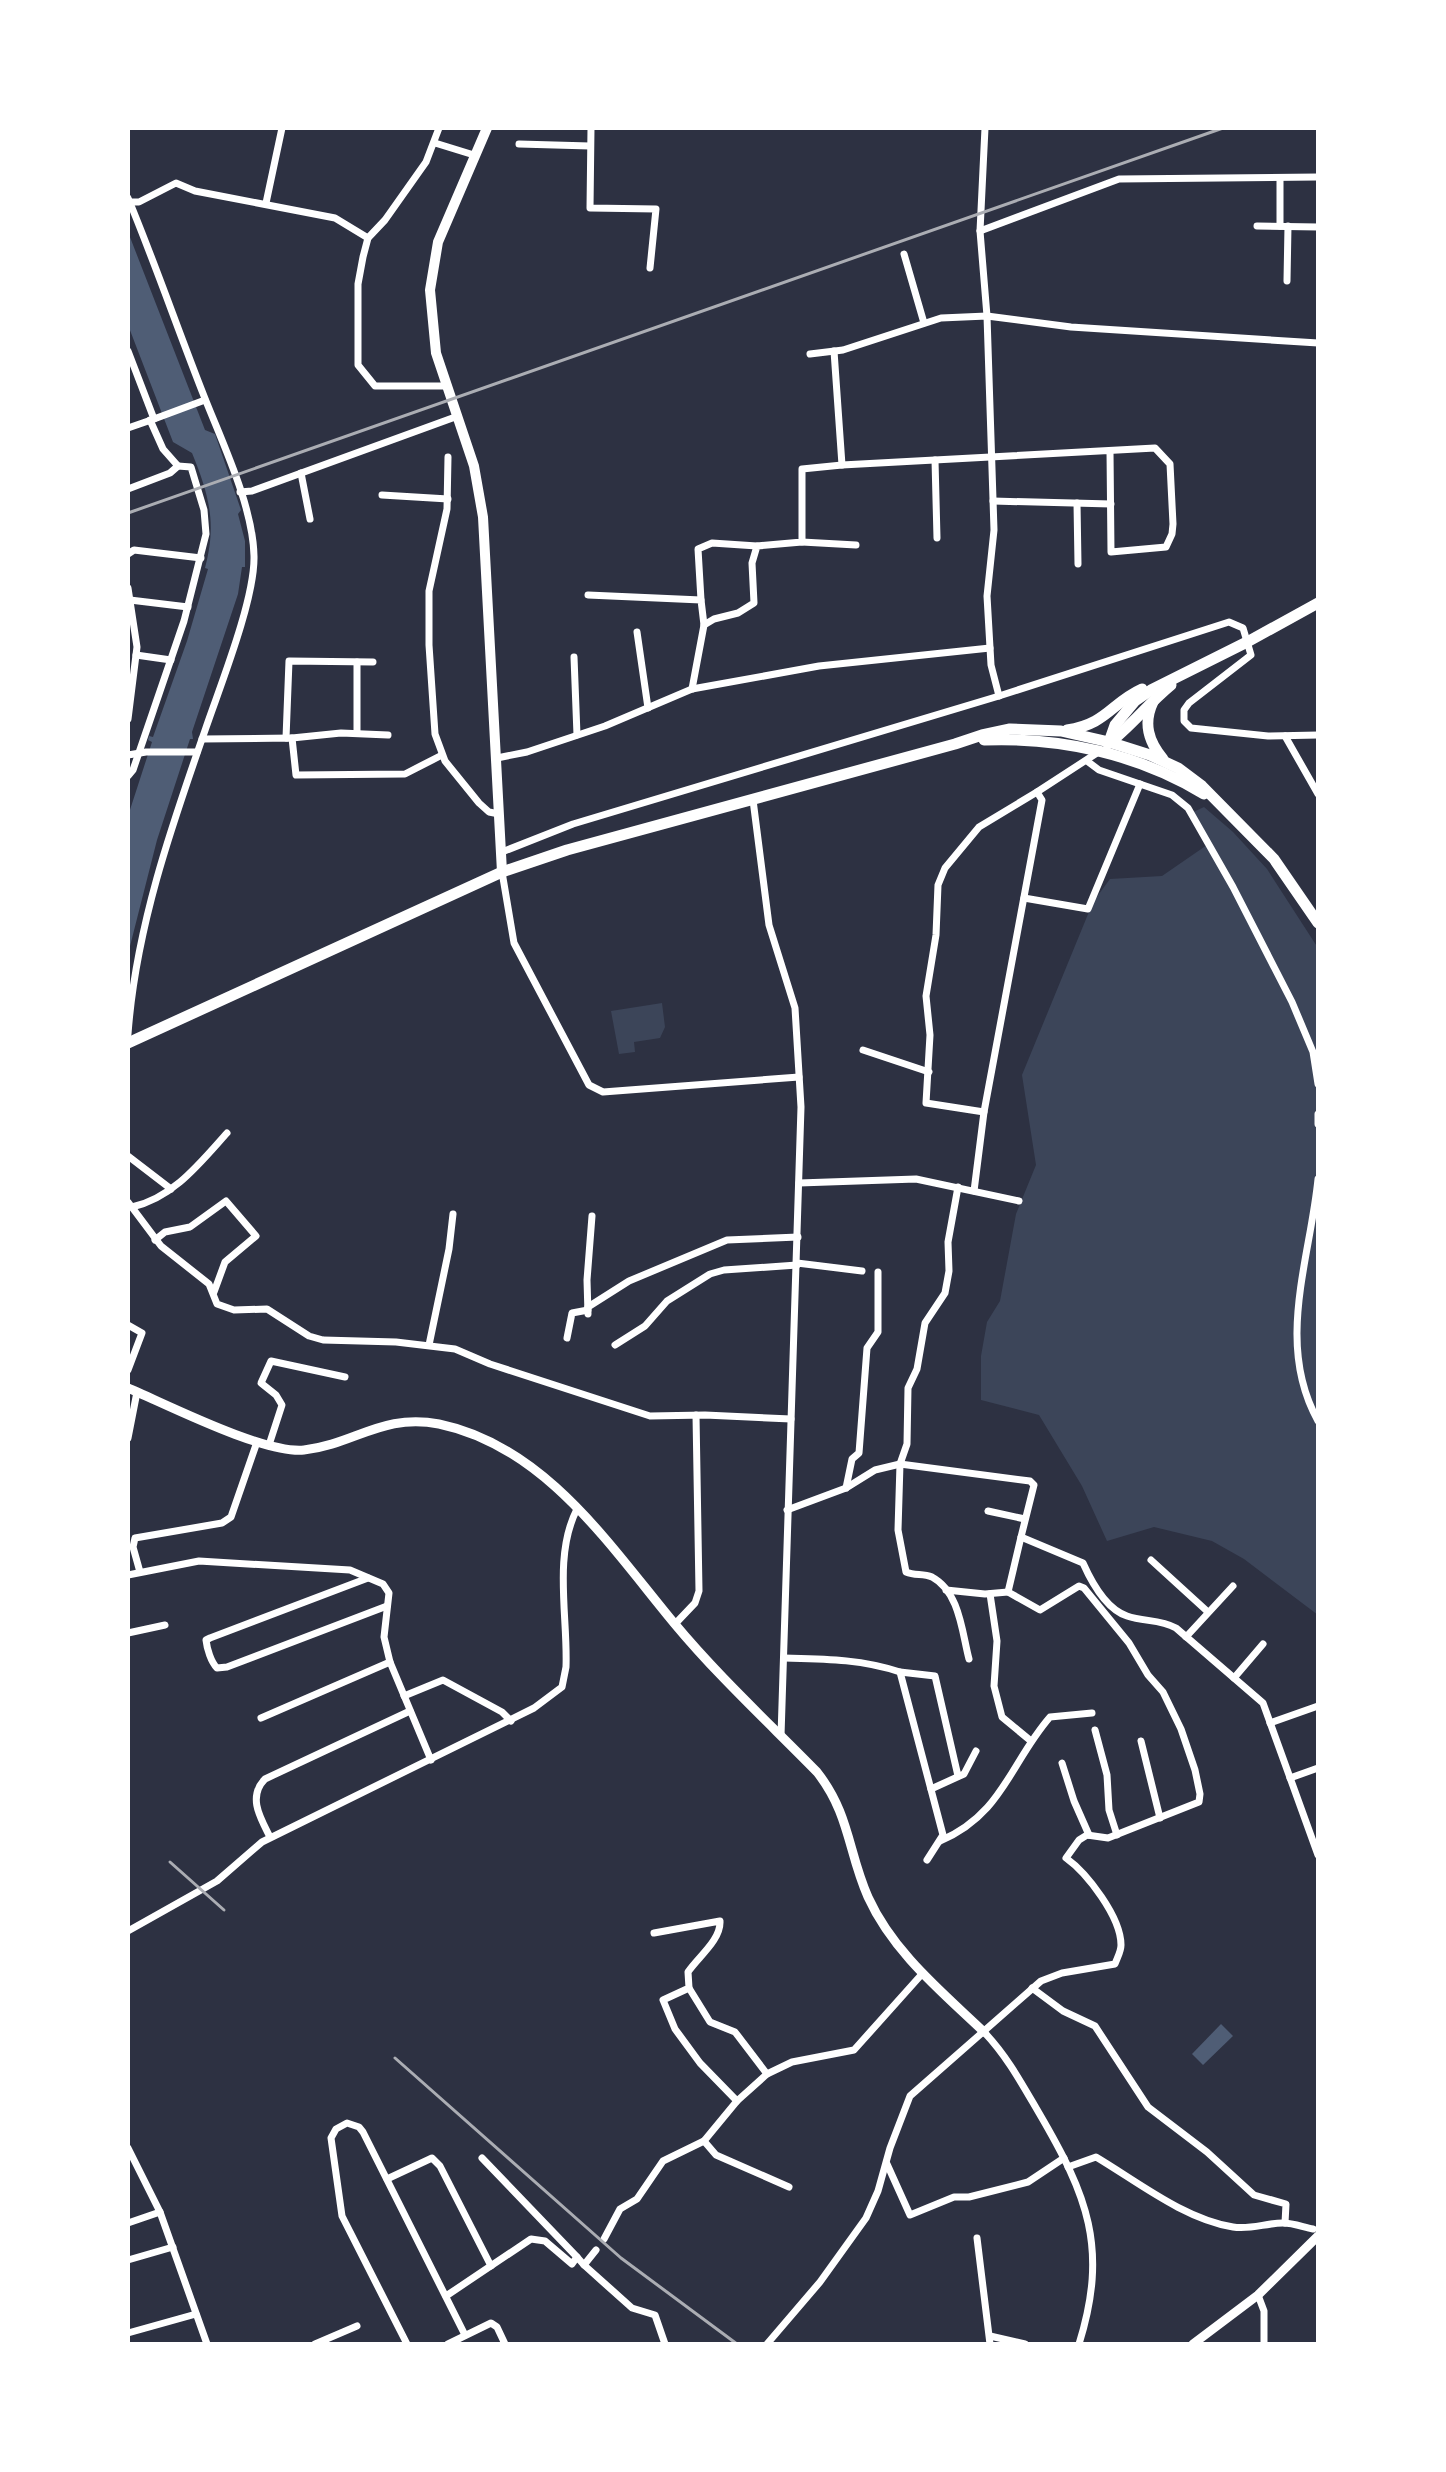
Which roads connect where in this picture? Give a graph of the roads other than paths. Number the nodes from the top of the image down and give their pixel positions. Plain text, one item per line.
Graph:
1 (282, 128) edge
2 (439, 128) edge
3 (487, 128) edge
4 (591, 128) edge
5 (985, 128) edge
6 (435, 143) junction
7 (519, 144) dead end
8 (590, 146) junction
9 (474, 155) junction
10 (1318, 177) edge
11 (1280, 178) junction
12 (129, 201) edge
13 (266, 203) junction
14 (1257, 226) dead end
15 (1284, 226) junction
16 (1318, 227) edge
17 (980, 231) junction
18 (368, 238) junction
19 (904, 254) dead end
20 (650, 268) dead end
21 (1287, 281) dead end
22 (987, 316) junction
23 (924, 323) junction
24 (1318, 343) edge
25 (128, 351) edge
26 (834, 351) junction
27 (810, 354) dead end
28 (447, 386) junction
29 (204, 400) junction
30 (458, 416) junction
31 (154, 419) junction
32 (128, 428) edge
33 (1110, 451) junction
34 (448, 457) dead end
35 (992, 457) junction
36 (935, 460) junction
37 (842, 465) junction
38 (178, 466) junction
39 (301, 473) junction
40 (128, 489) edge
41 (240, 492) junction
42 (382, 495) dead end
43 (448, 499) junction
44 (993, 501) junction
45 (1077, 503) junction
46 (1111, 504) junction
47 (310, 519) dead end
48 (937, 538) dead end
49 (802, 542) junction
50 (856, 545) dead end
51 (757, 546) junction
52 (128, 554) edge
53 (201, 558) junction
54 (1078, 564) dead end
55 (128, 588) edge
56 (588, 595) dead end
57 (130, 600) junction
58 (701, 600) junction
59 (1318, 603) edge
60 (188, 607) junction
61 (704, 625) junction
62 (637, 632) dead end
63 (1249, 641) junction
64 (990, 648) junction
65 (136, 655) junction
66 (574, 657) dead end
67 (171, 660) junction
68 (357, 662) junction
69 (373, 662) dead end
70 (1183, 674) junction
71 (692, 689) junction
72 (999, 696) junction
73 (1155, 698) junction
74 (648, 708) junction
75 (128, 719) edge
76 (1061, 731) junction
77 (357, 733) junction
78 (388, 735) dead end
79 (577, 735) junction
80 (1318, 735) edge
81 (1285, 736) junction
82 (289, 738) junction
83 (202, 739) junction
84 (955, 744) junction
85 (1105, 746) junction
86 (142, 752) junction
87 (194, 752) junction
88 (128, 755) edge
89 (442, 755) junction
90 (497, 758) junction
91 (1087, 761) junction
92 (1169, 764) junction
93 (128, 776) edge
94 (1140, 784) junction
95 (1037, 792) junction
96 (1318, 794) edge
97 (753, 800) junction
98 (1222, 805) junction
99 (499, 814) junction
100 (502, 852) junction
101 (502, 872) junction
102 (1024, 898) junction
103 (1318, 923) edge
104 (128, 1034) edge
105 (128, 1043) edge
106 (863, 1050) dead end
107 (929, 1072) junction
108 (799, 1077) junction
109 (1318, 1084) edge
110 (984, 1112) junction
111 (1318, 1114) edge
112 (1318, 1124) edge
113 (227, 1133) dead end
114 (128, 1156) edge
115 (1318, 1179) edge
116 (799, 1183) junction
117 (958, 1187) junction
118 (171, 1189) junction
119 (974, 1191) junction
120 (1019, 1201) dead end
121 (130, 1204) edge
122 (453, 1214) dead end
123 (592, 1216) dead end
124 (798, 1237) junction
125 (155, 1240) junction
126 (797, 1264) junction
127 (862, 1271) dead end
128 (878, 1272) dead end
129 (214, 1292) junction
130 (588, 1311) junction
131 (128, 1325) edge
132 (567, 1338) dead end
133 (429, 1345) junction
134 (615, 1345) dead end
135 (128, 1370) edge
136 (345, 1377) dead end
137 (132, 1390) edge
138 (696, 1415) junction
139 (791, 1419) junction
140 (1318, 1421) edge
141 (128, 1438) edge
142 (257, 1442) junction
143 (269, 1445) junction
144 (900, 1464) junction
145 (846, 1488) junction
146 (577, 1509) junction
147 (787, 1510) junction
148 (988, 1511) dead end
149 (1025, 1519) junction
150 (1021, 1537) junction
151 (1151, 1560) dead end
152 (140, 1572) junction
153 (128, 1575) edge
154 (368, 1578) junction
155 (1233, 1586) dead end
156 (946, 1590) junction
157 (1008, 1592) junction
158 (990, 1594) junction
159 (387, 1606) junction
160 (1208, 1612) junction
161 (675, 1624) junction
162 (165, 1625) dead end
163 (128, 1633) edge
164 (1186, 1637) junction
165 (1263, 1644) dead end
166 (784, 1658) junction
167 (969, 1659) dead end
168 (390, 1662) junction
169 (900, 1672) junction
170 (1234, 1678) junction
171 (404, 1696) junction
172 (1318, 1706) edge
173 (410, 1711) junction
174 (1092, 1713) dead end
175 (261, 1718) dead end
176 (511, 1721) junction
177 (1270, 1723) junction
178 (1095, 1730) dead end
179 (781, 1736) junction
180 (1031, 1741) junction
181 (1141, 1741) dead end
182 (976, 1751) dead end
183 (431, 1760) junction
184 (1062, 1763) dead end
185 (1318, 1768) edge
186 (958, 1776) junction
187 (1290, 1778) junction
188 (931, 1789) junction
189 (1160, 1818) junction
190 (1089, 1835) junction
191 (1117, 1835) junction
192 (270, 1837) junction
193 (940, 1841) junction
194 (1318, 1855) edge
195 (927, 1860) dead end
196 (129, 1928) edge
197 (654, 1933) dead end
198 (922, 1974) junction
199 (689, 1988) junction
200 (1032, 1988) junction
201 (984, 2032) junction
202 (767, 2074) junction
203 (737, 2101) junction
204 (704, 2141) junction
205 (128, 2148) edge
206 (482, 2158) dead end
207 (1064, 2158) junction
208 (887, 2164) junction
209 (1068, 2167) junction
210 (387, 2179) junction
211 (789, 2187) dead end
212 (160, 2212) junction
213 (128, 2223) edge
214 (1285, 2223) junction
215 (1316, 2232) edge
216 (977, 2238) dead end
217 (604, 2239) dead end
218 (173, 2247) junction
219 (596, 2250) dead end
220 (577, 2257) junction
221 (128, 2260) edge
222 (584, 2265) junction
223 (491, 2266) junction
224 (1258, 2295) junction
225 (446, 2296) junction
226 (196, 2314) junction
227 (357, 2326) dead end
228 (128, 2333) edge
229 (465, 2335) junction
230 (990, 2340) edge
231 (207, 2344) edge
232 (315, 2344) edge
233 (407, 2344) edge
234 (448, 2344) edge
235 (505, 2344) edge
236 (665, 2344) edge
237 (767, 2344) edge
238 (1025, 2344) edge
239 (1079, 2344) edge
240 (1193, 2344) edge
241 (1264, 2344) edge

1 - 13 street
2 - 6 street
3 - 9 main road
4 - 8 street
5 - 17 street
6 - 9 street
6 - 18 street
7 - 8 street
8 - 20 street
9 - 28 main road
10 - 11 street
11 - 15 street
11 - 17 street
12 - 13 street
12 - 29 street
13 - 18 street
14 - 15 street
15 - 16 street
15 - 21 street
17 - 22 street
18 - 28 street
19 - 23 street
22 - 23 street
22 - 24 street
22 - 35 street
23 - 26 street
25 - 31 street
26 - 27 street
26 - 37 street
28 - 30 main road
29 - 31 street
29 - 41 street
30 - 39 street
30 - 90 main road
31 - 32 street
31 - 38 street
33 - 35 street
33 - 46 street
33 - 46 street
34 - 43 street
35 - 36 street
35 - 44 street
36 - 37 street
36 - 48 street
37 - 49 street
38 - 40 street
38 - 53 street
39 - 41 street
39 - 47 street
41 - 83 street
42 - 43 street
43 - 89 street
44 - 45 street
44 - 64 street
45 - 46 street
45 - 54 street
49 - 50 street
49 - 51 street
51 - 58 street
51 - 61 street
52 - 53 street
53 - 60 street
55 - 57 street
56 - 58 street
57 - 60 street
57 - 65 street
58 - 61 street
59 - 63 main road
60 - 67 street
61 - 71 street
62 - 74 street
63 - 70 main road
63 - 72 street
63 - 81 street
64 - 71 street
64 - 72 street
65 - 67 street
65 - 75 street
66 - 79 street
67 - 86 street
68 - 69 street
68 - 77 street
68 - 82 street
70 - 73 main road
70 - 76 main road
70 - 85 main road
71 - 74 street
72 - 100 street
73 - 85 main road
73 - 92 main road
74 - 79 street
76 - 84 main road
76 - 85 main road
77 - 78 street
77 - 82 street
79 - 90 street
80 - 81 street
81 - 96 street
82 - 83 street
82 - 89 street
83 - 87 street
84 - 85 main road
84 - 97 main road
85 - 91 street
85 - 92 main road
85 - 98 main road
86 - 87 street
86 - 88 street
86 - 93 street
87 - 104 street
89 - 99 street
90 - 99 main road
91 - 94 street
91 - 95 street
92 - 98 main road
94 - 102 street
94 - 109 street
95 - 102 street
95 - 107 street
97 - 101 main road
97 - 108 street
98 - 103 main road
99 - 100 main road
100 - 101 main road
101 - 105 main road
101 - 108 street
102 - 110 street
106 - 107 street
107 - 110 street
108 - 116 street
110 - 119 street
111 - 112 street
113 - 118 street
114 - 118 street
115 - 140 street
116 - 117 street
116 - 124 street
117 - 119 street
117 - 144 street
118 - 121 street
119 - 120 street
121 - 125 street
122 - 133 street
123 - 130 street
124 - 126 street
124 - 130 street
125 - 129 street
125 - 129 street
126 - 127 street
126 - 134 street
126 - 139 street
128 - 145 street
129 - 133 street
130 - 132 street
131 - 135 street
133 - 138 street
136 - 143 street
137 - 141 street
137 - 142 street
138 - 139 street
138 - 161 street
139 - 147 street
142 - 143 street
142 - 152 street
143 - 146 street
144 - 145 street
144 - 149 street
144 - 156 street
145 - 147 street
146 - 161 street
146 - 176 street
147 - 166 street
148 - 149 street
149 - 150 street
150 - 157 street
150 - 164 street
151 - 160 street
152 - 153 street
152 - 154 street
154 - 159 street
154 - 159 street
155 - 160 street
156 - 158 street
156 - 167 street
157 - 158 street
157 - 189 street
158 - 180 street
159 - 168 street
160 - 164 street
161 - 179 street
162 - 163 street
164 - 170 street
165 - 170 street
166 - 169 street
166 - 179 street
168 - 171 street
168 - 175 street
169 - 186 street
169 - 188 street
170 - 177 street
171 - 173 street
171 - 176 street
172 - 177 street
173 - 183 street
173 - 192 street
174 - 180 street
176 - 183 street
177 - 187 street
178 - 191 street
179 - 198 street
180 - 193 street
181 - 189 street
182 - 186 street
183 - 192 street
184 - 190 street
185 - 187 street
186 - 188 street
187 - 194 street
188 - 193 street
189 - 191 street
190 - 191 street
190 - 200 street
192 - 196 street
193 - 195 street
197 - 199 street
198 - 201 street
198 - 202 street
199 - 202 street
199 - 203 street
200 - 201 street
200 - 214 street
201 - 207 street
201 - 208 street
202 - 203 street
203 - 204 street
204 - 211 street
204 - 217 street
205 - 212 street
206 - 220 street
207 - 208 street
207 - 209 street
208 - 237 street
209 - 214 street
209 - 239 street
210 - 223 street
210 - 225 street
210 - 233 street
212 - 213 street
212 - 218 street
214 - 215 street
215 - 224 street
216 - 230 street
218 - 221 street
218 - 226 street
219 - 222 street
220 - 222 street
220 - 223 street
222 - 236 street
223 - 225 street
224 - 240 street
224 - 241 street
225 - 229 street
226 - 228 street
226 - 231 street
227 - 232 street
229 - 234 street
229 - 235 street
230 - 238 street

